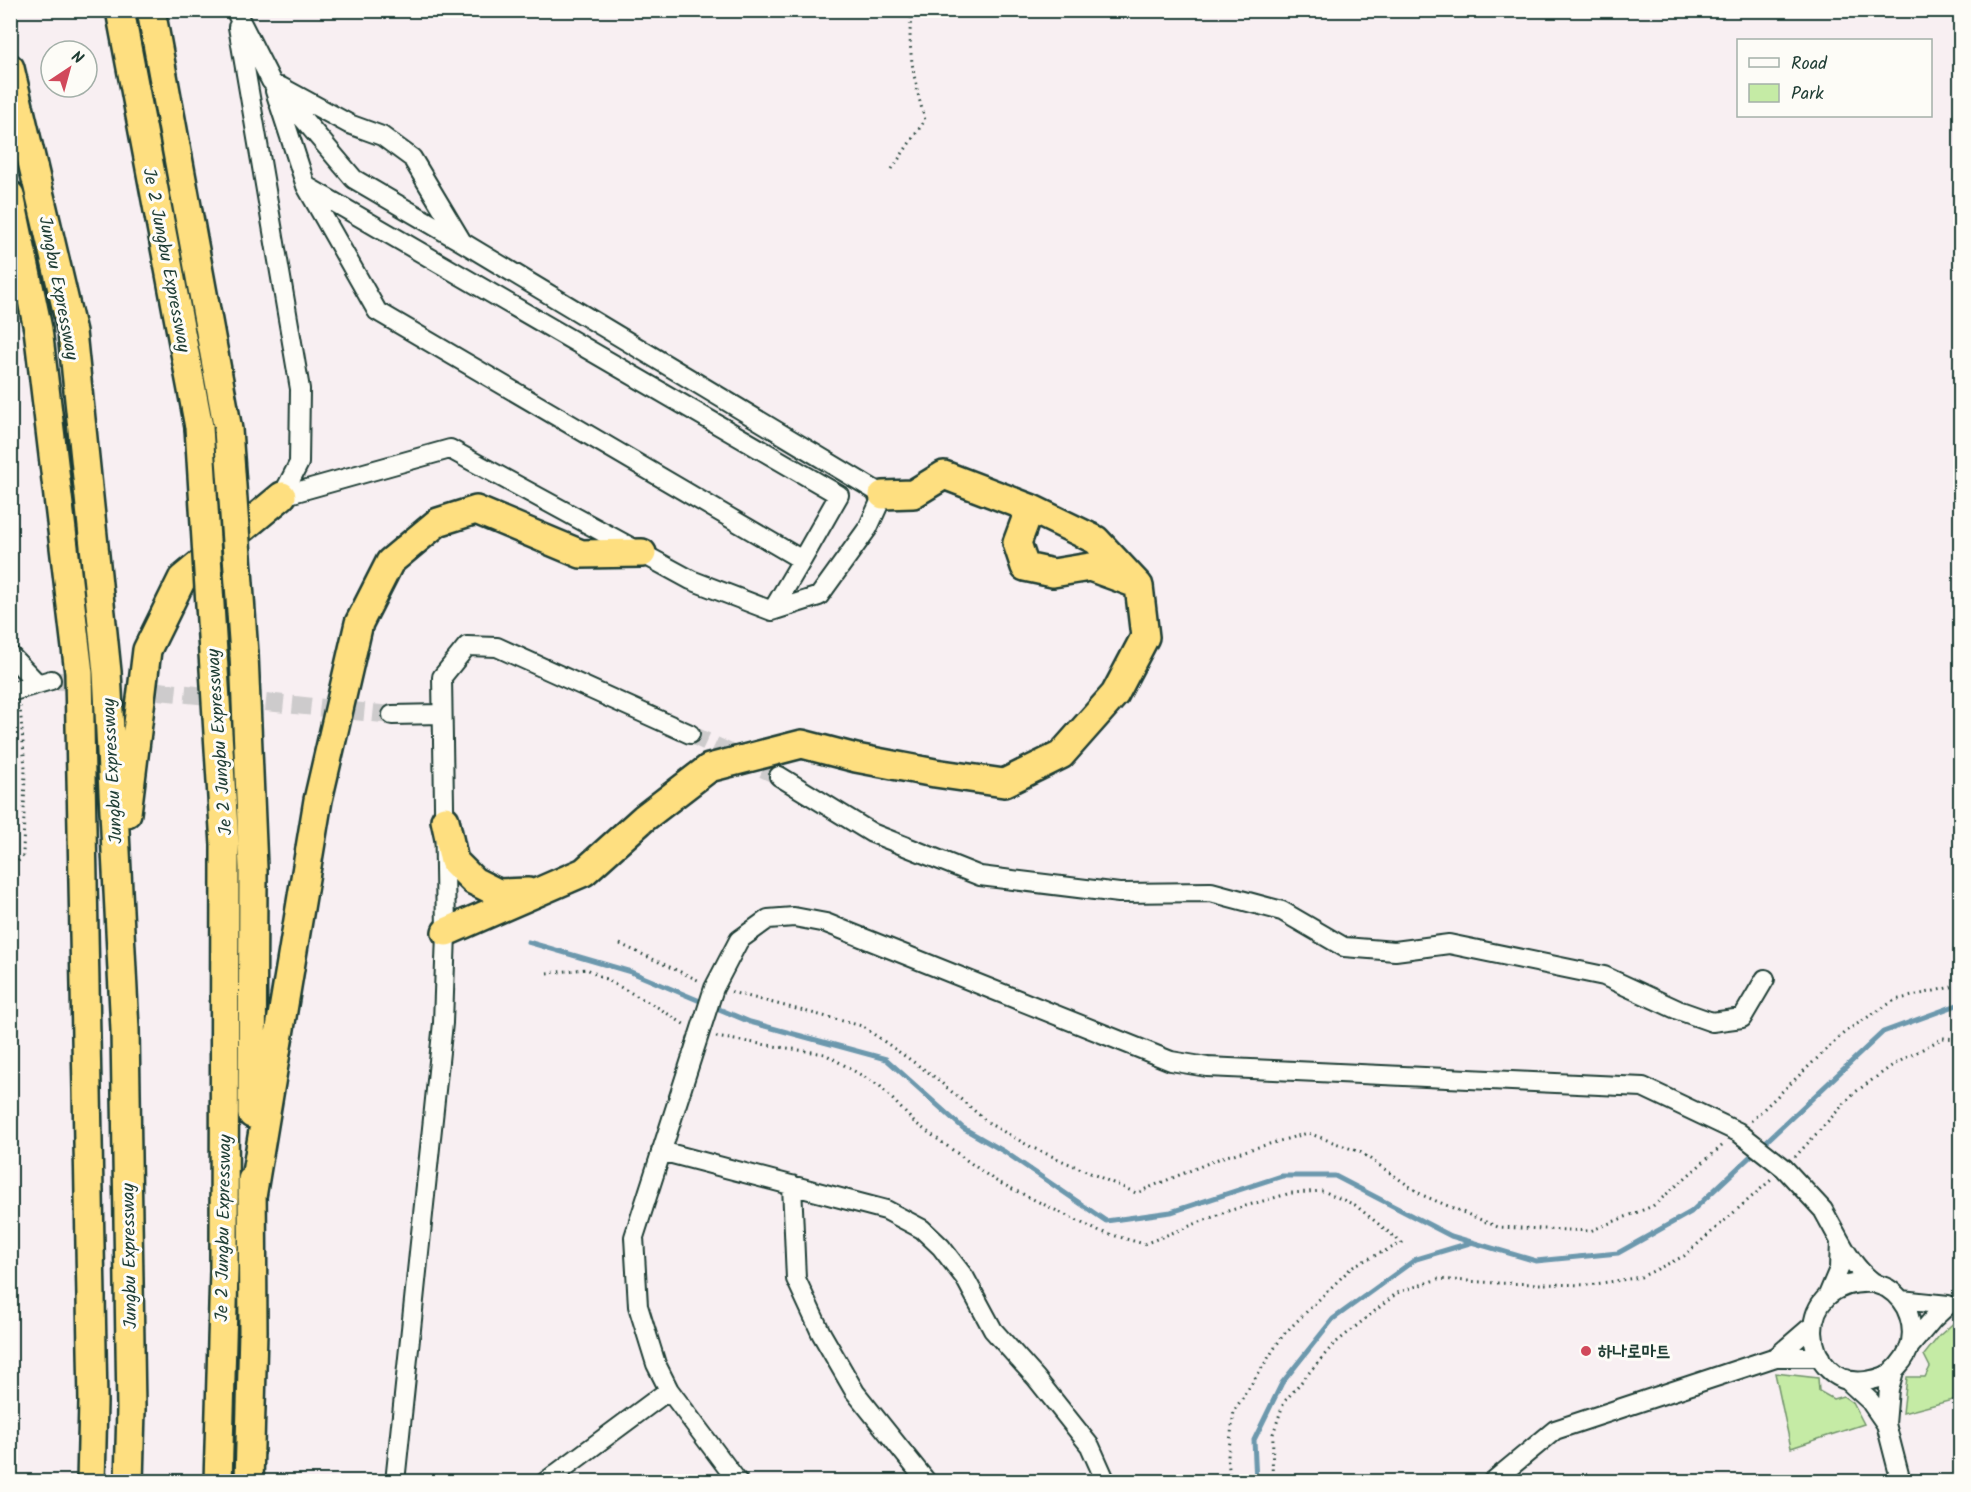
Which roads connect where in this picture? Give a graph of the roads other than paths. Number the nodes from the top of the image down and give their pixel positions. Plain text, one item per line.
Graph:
1 (120, 10) edge
2 (151, 10) edge
3 (235, 10) edge
4 (10, 68) edge
5 (271, 81) junction
6 (306, 186) junction
7 (10, 195) edge
8 (462, 242) junction
9 (882, 495) junction
10 (282, 496) junction
11 (1030, 508) junction
12 (642, 553) junction
13 (802, 560) junction
14 (1139, 586) junction
15 (772, 610) junction
16 (10, 655) edge
17 (12, 691) edge
18 (441, 714) junction
19 (392, 716) tunnel mouth
20 (690, 734) tunnel mouth
21 (779, 776) tunnel mouth
22 (445, 820) junction
23 (118, 883) junction
24 (538, 892) junction
25 (446, 932) junction
26 (1766, 980) dead end
27 (661, 1151) junction
28 (792, 1185) junction
29 (252, 1197) junction
30 (1840, 1241) junction
31 (1875, 1283) junction
32 (1828, 1295) junction
33 (1901, 1300) junction
34 (1954, 1302) edge
35 (1813, 1325) junction
36 (1911, 1345) junction
37 (1776, 1357) junction
38 (1820, 1357) junction
39 (1894, 1371) junction
40 (1846, 1379) junction
41 (669, 1390) junction
42 (1886, 1424) junction
43 (91, 1482) edge
44 (129, 1482) edge
45 (218, 1482) edge
46 (249, 1482) edge
47 (395, 1482) edge
48 (545, 1482) edge
49 (738, 1482) edge
50 (927, 1482) edge
51 (1106, 1482) edge
52 (1492, 1482) edge
53 (1901, 1482) edge

1 - 45 highway, Je 2 Jungbu Expressway, bridge
2 - 29 highway, Je 2 Jungbu Expressway, bridge
3 - 5 street
3 - 10 street
4 - 23 highway, Jungbu Expressway
5 - 6 street
5 - 8 street
5 - 8 street
6 - 13 street
6 - 13 street
7 - 43 highway, Jungbu Expressway
8 - 9 street
9 - 11 highway
9 - 15 street
10 - 12 street
10 - 23 highway
11 - 14 highway
11 - 14 highway
12 - 15 street
12 - 29 highway
13 - 15 street
14 - 24 highway
16 - 17 street
18 - 19 street
18 - 20 street
18 - 22 street
21 - 26 street
22 - 24 highway
22 - 25 street
23 - 44 highway, Jungbu Expressway
24 - 25 highway
25 - 47 street
27 - 28 street
27 - 30 street
27 - 41 street
28 - 50 street
28 - 51 street
29 - 46 highway, Je 2 Jungbu Expressway
30 - 31 street
30 - 32 street
31 - 32 street
31 - 33 street
32 - 35 street
33 - 34 street
33 - 36 street
34 - 36 street
35 - 37 street
35 - 38 street
36 - 39 street
37 - 38 street
37 - 52 street
38 - 40 street
39 - 40 street
39 - 42 street
40 - 42 street
41 - 48 street
41 - 49 street
42 - 53 street

